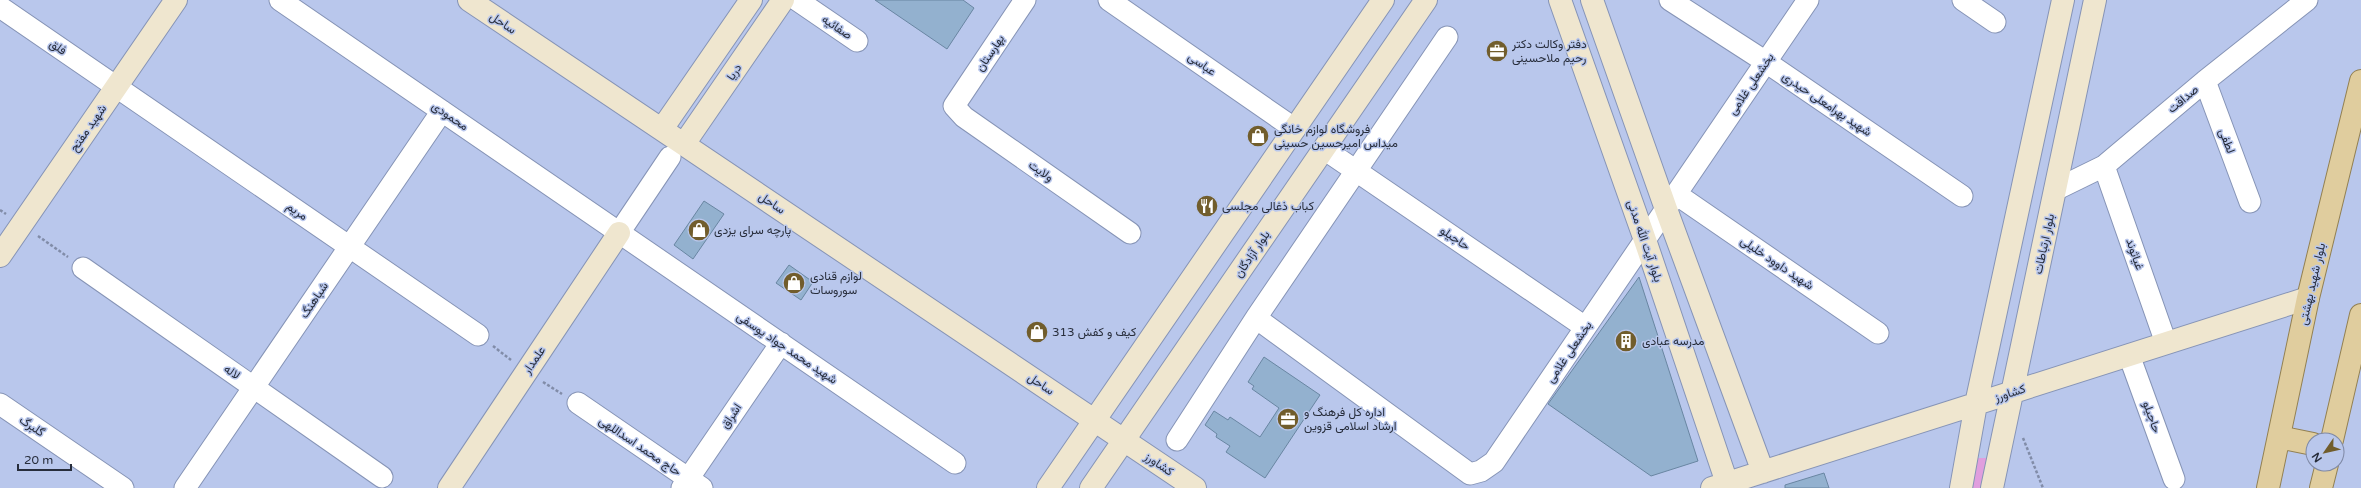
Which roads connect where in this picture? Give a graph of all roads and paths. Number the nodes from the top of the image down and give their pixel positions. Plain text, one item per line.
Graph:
1 (176, 0) edge
2 (280, 0) edge
3 (470, 0) edge
4 (751, 0) edge
5 (783, 0) edge
6 (797, 0) edge
7 (1025, 0) edge
8 (1109, 0) edge
9 (1383, 0) edge
10 (1426, 0) edge
11 (1560, 0) edge
12 (1592, 0) edge
13 (1670, 0) edge
14 (1808, 0) edge
15 (1963, 0) edge
16 (2063, 0) edge
17 (2095, 0) edge
18 (2306, 0) edge
19 (0, 7) edge
20 (1995, 22) dead end
21 (1447, 37) dead end
22 (857, 41) dead end
23 (1766, 62) junction
24 (2205, 81) junction
25 (2361, 81) edge
26 (116, 87) junction
27 (954, 106) joint
28 (442, 111) junction
29 (662, 129) junction
30 (1295, 129) junction
31 (1324, 149) junction
32 (677, 150) junction
33 (2104, 166) junction
34 (1356, 170) junction
35 (2055, 190) junction
36 (1962, 196) dead end
37 (1671, 202) junction
38 (2250, 202) dead end
39 (0, 210) edge
40 (22, 225) junction
41 (619, 233) junction
42 (1130, 233) dead end
43 (1645, 240) junction
44 (350, 247) junction
45 (0, 256) edge
46 (83, 268) joint
47 (2308, 298) junction
48 (2361, 315) edge
49 (1256, 318) junction
50 (1585, 327) junction
51 (1878, 332) dead end
52 (478, 335) dead end
53 (781, 343) junction
54 (2166, 343) junction
55 (2129, 355) junction
56 (254, 387) junction
57 (2013, 392) junction
58 (578, 403) dead end
59 (0, 404) edge
60 (1976, 404) junction
61 (1095, 420) junction
62 (2334, 432) edge
63 (2021, 433) dead end
64 (2279, 437) junction
65 (1124, 440) junction
66 (1176, 440) dead end
67 (2305, 442) edge
68 (955, 462) dead end
69 (1763, 472) junction
70 (2325, 472) edge
71 (382, 477) dead end
72 (2174, 479) dead end
73 (691, 485) edge
74 (1720, 486) edge
75 (123, 488) edge
76 (185, 488) edge
77 (450, 488) edge
78 (1048, 488) edge
79 (1092, 488) edge
80 (1195, 488) edge
81 (1961, 488) edge
82 (1992, 488) edge
83 (2043, 488) edge
84 (2268, 488) edge
85 (2321, 488) edge

1 - 26 street, شهید مفتح
2 - 28 street, محمودی
3 - 29 street, ساحل
4 - 29 street
5 - 32 street, دریا
6 - 22 street, صفائیه
7 - 27 street, بهارستان
8 - 30 street, عباسی
9 - 30 street
10 - 31 street, بلوار آزادگان
11 - 43 street, بلوار آیت الله مدنی
12 - 37 street
13 - 23 street, شهید بهرامعلی حیدری
14 - 23 street, بخشعلی غلامی
15 - 20 street
16 - 60 street
17 - 35 street, بلوار ارتباطات
18 - 24 street, صداقت
19 - 26 street, فلق
21 - 34 street
23 - 36 street, شهید بهرامعلی حیدری
23 - 37 street, بخشعلی غلامی
24 - 33 street, صداقت
24 - 38 street, لطفی
25 - 47 main road, بلوار شهید بهشتی
26 - 40 street, شهید مفتح
26 - 44 street, مریم
27 - 42 street, ولایت
28 - 41 street, محمودی
28 - 44 street, شباهنگ
29 - 32 street, ساحل
30 - 61 street
31 - 34 street, حاجیلو
31 - 65 street, بلوار آزادگان
32 - 41 street
32 - 61 street, ساحل
33 - 35 street, صداقت
33 - 54 street, غیاثوند
34 - 49 street
34 - 50 street, حاجیلو
35 - 57 street, بلوار ارتباطات
37 - 43 street, بخشعلی غلامی
37 - 51 street, شهید داوود خلیلی
37 - 69 street
39 - 40 path
40 - 45 street, شهید مفتح
40 - 46 path
41 - 53 street, شهید محمد جواد یوسفی
41 - 77 street, علمدار
43 - 50 street, بخشعلی غلامی
43 - 74 street, بلوار آیت الله مدنی
44 - 52 street, مریم
44 - 56 street, شباهنگ
46 - 56 street, لاله
47 - 54 street, کشاورز
47 - 64 main road, بلوار شهید بهشتی
48 - 62 main road
49 - 50 street, بخشعلی غلامی
49 - 66 street
53 - 68 street, شهید محمد جواد یوسفی
53 - 73 street, اشراق
54 - 55 street, کشاورز
55 - 57 street, کشاورز
55 - 72 street, حاجیلو
56 - 71 street, لاله
56 - 76 street, شباهنگ
57 - 60 street, کشاورز
57 - 82 street, بلوار ارتباطات
58 - 73 street, حاج محمد اسداللهی
59 - 75 street, گلبرگ
60 - 69 street, کشاورز
60 - 81 street
61 - 65 street, ساحل
61 - 78 street
63 - 83 path
64 - 67 main road
64 - 84 main road, بلوار شهید بهشتی
65 - 79 street, بلوار آزادگان
65 - 80 street, کشاورز
69 - 74 street, کشاورز
70 - 85 main road

